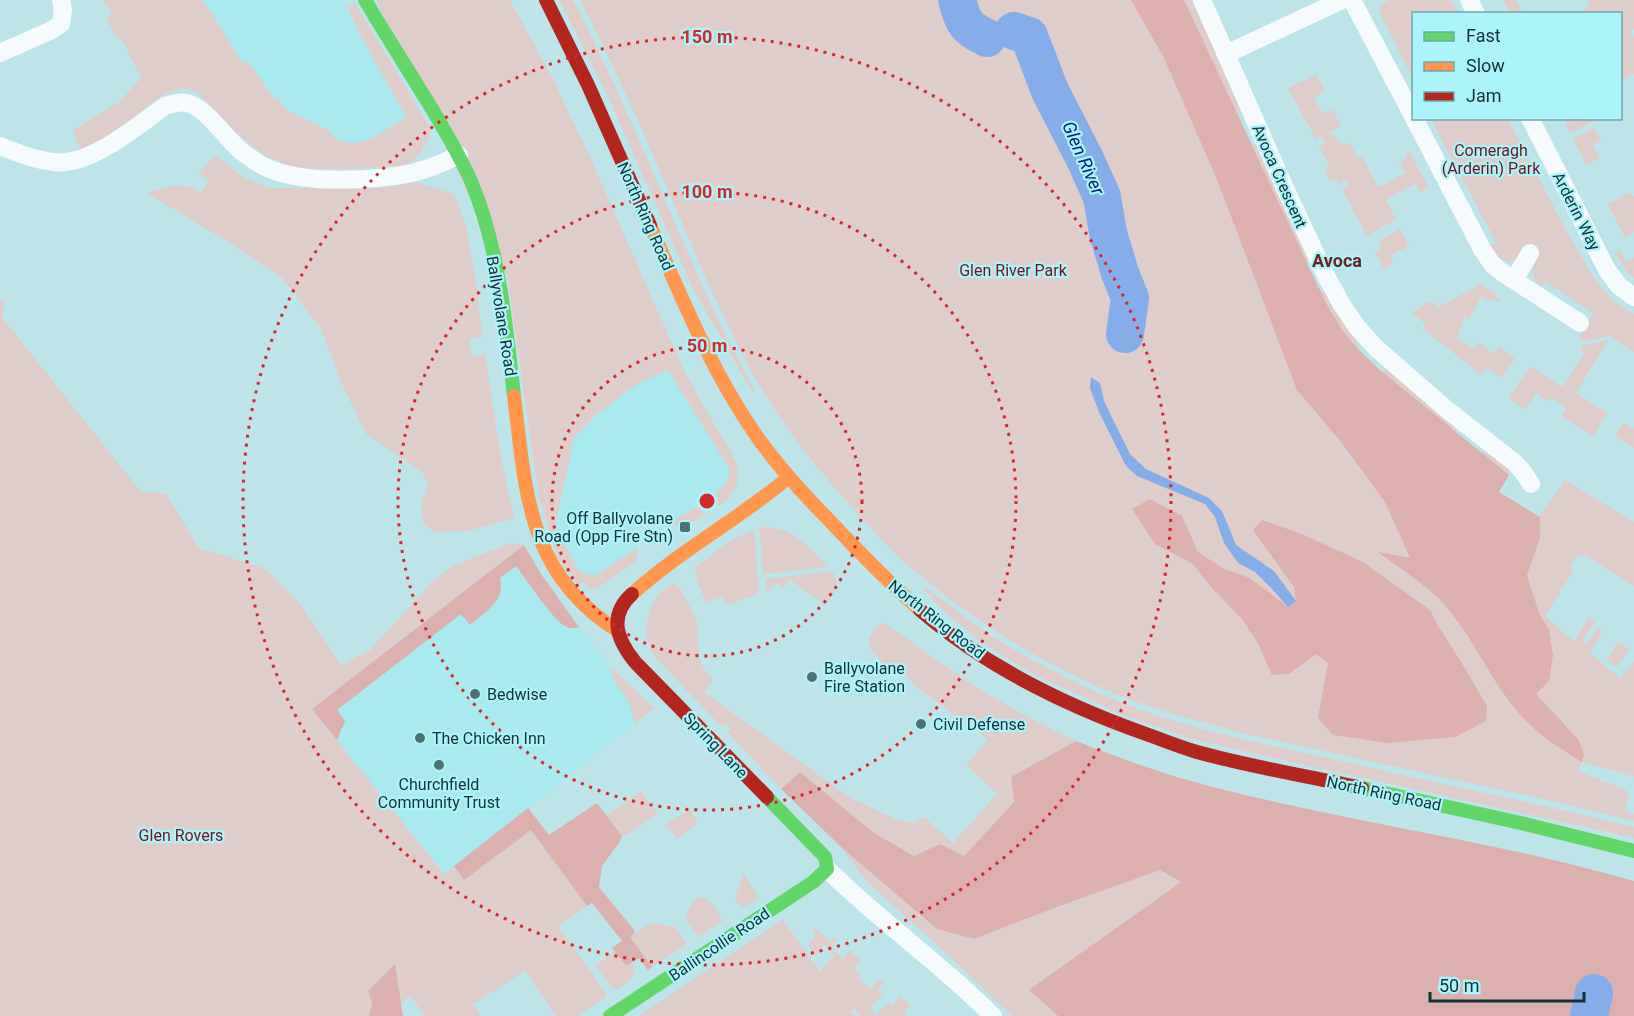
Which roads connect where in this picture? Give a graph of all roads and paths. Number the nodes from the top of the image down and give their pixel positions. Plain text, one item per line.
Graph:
1 (61, 0) edge
2 (365, 0) edge
3 (546, 0) edge
4 (1202, 0) edge
5 (1342, 0) edge
6 (1352, 0) edge
7 (0, 53) edge
8 (1226, 54) junction
9 (1412, 114) edge
10 (1415, 120) edge
11 (1531, 120) edge
12 (0, 146) edge
13 (459, 155) junction
14 (1530, 253) dead end
15 (1514, 280) junction
16 (1634, 297) edge
17 (1580, 323) dead end
18 (789, 477) junction
19 (1532, 484) dead end
20 (618, 631) junction
21 (1634, 851) edge
22 (827, 869) junction
23 (610, 1016) edge
24 (993, 1016) edge

1 - 7 street
2 - 13 street, Ballyvolane Road
3 - 18 street, North Ring Road
4 - 8 street, Avoca Crescent
5 - 8 street
6 - 9 street
8 - 19 street, Avoca Crescent
10 - 15 street
11 - 16 street, Arderin Way
12 - 13 street
13 - 20 street, Ballyvolane Road
14 - 15 street
15 - 17 street
18 - 20 street
18 - 21 street, North Ring Road
20 - 22 street, Spring Lane
22 - 23 street, Ballincollie Road
22 - 24 street, Spring Lane

